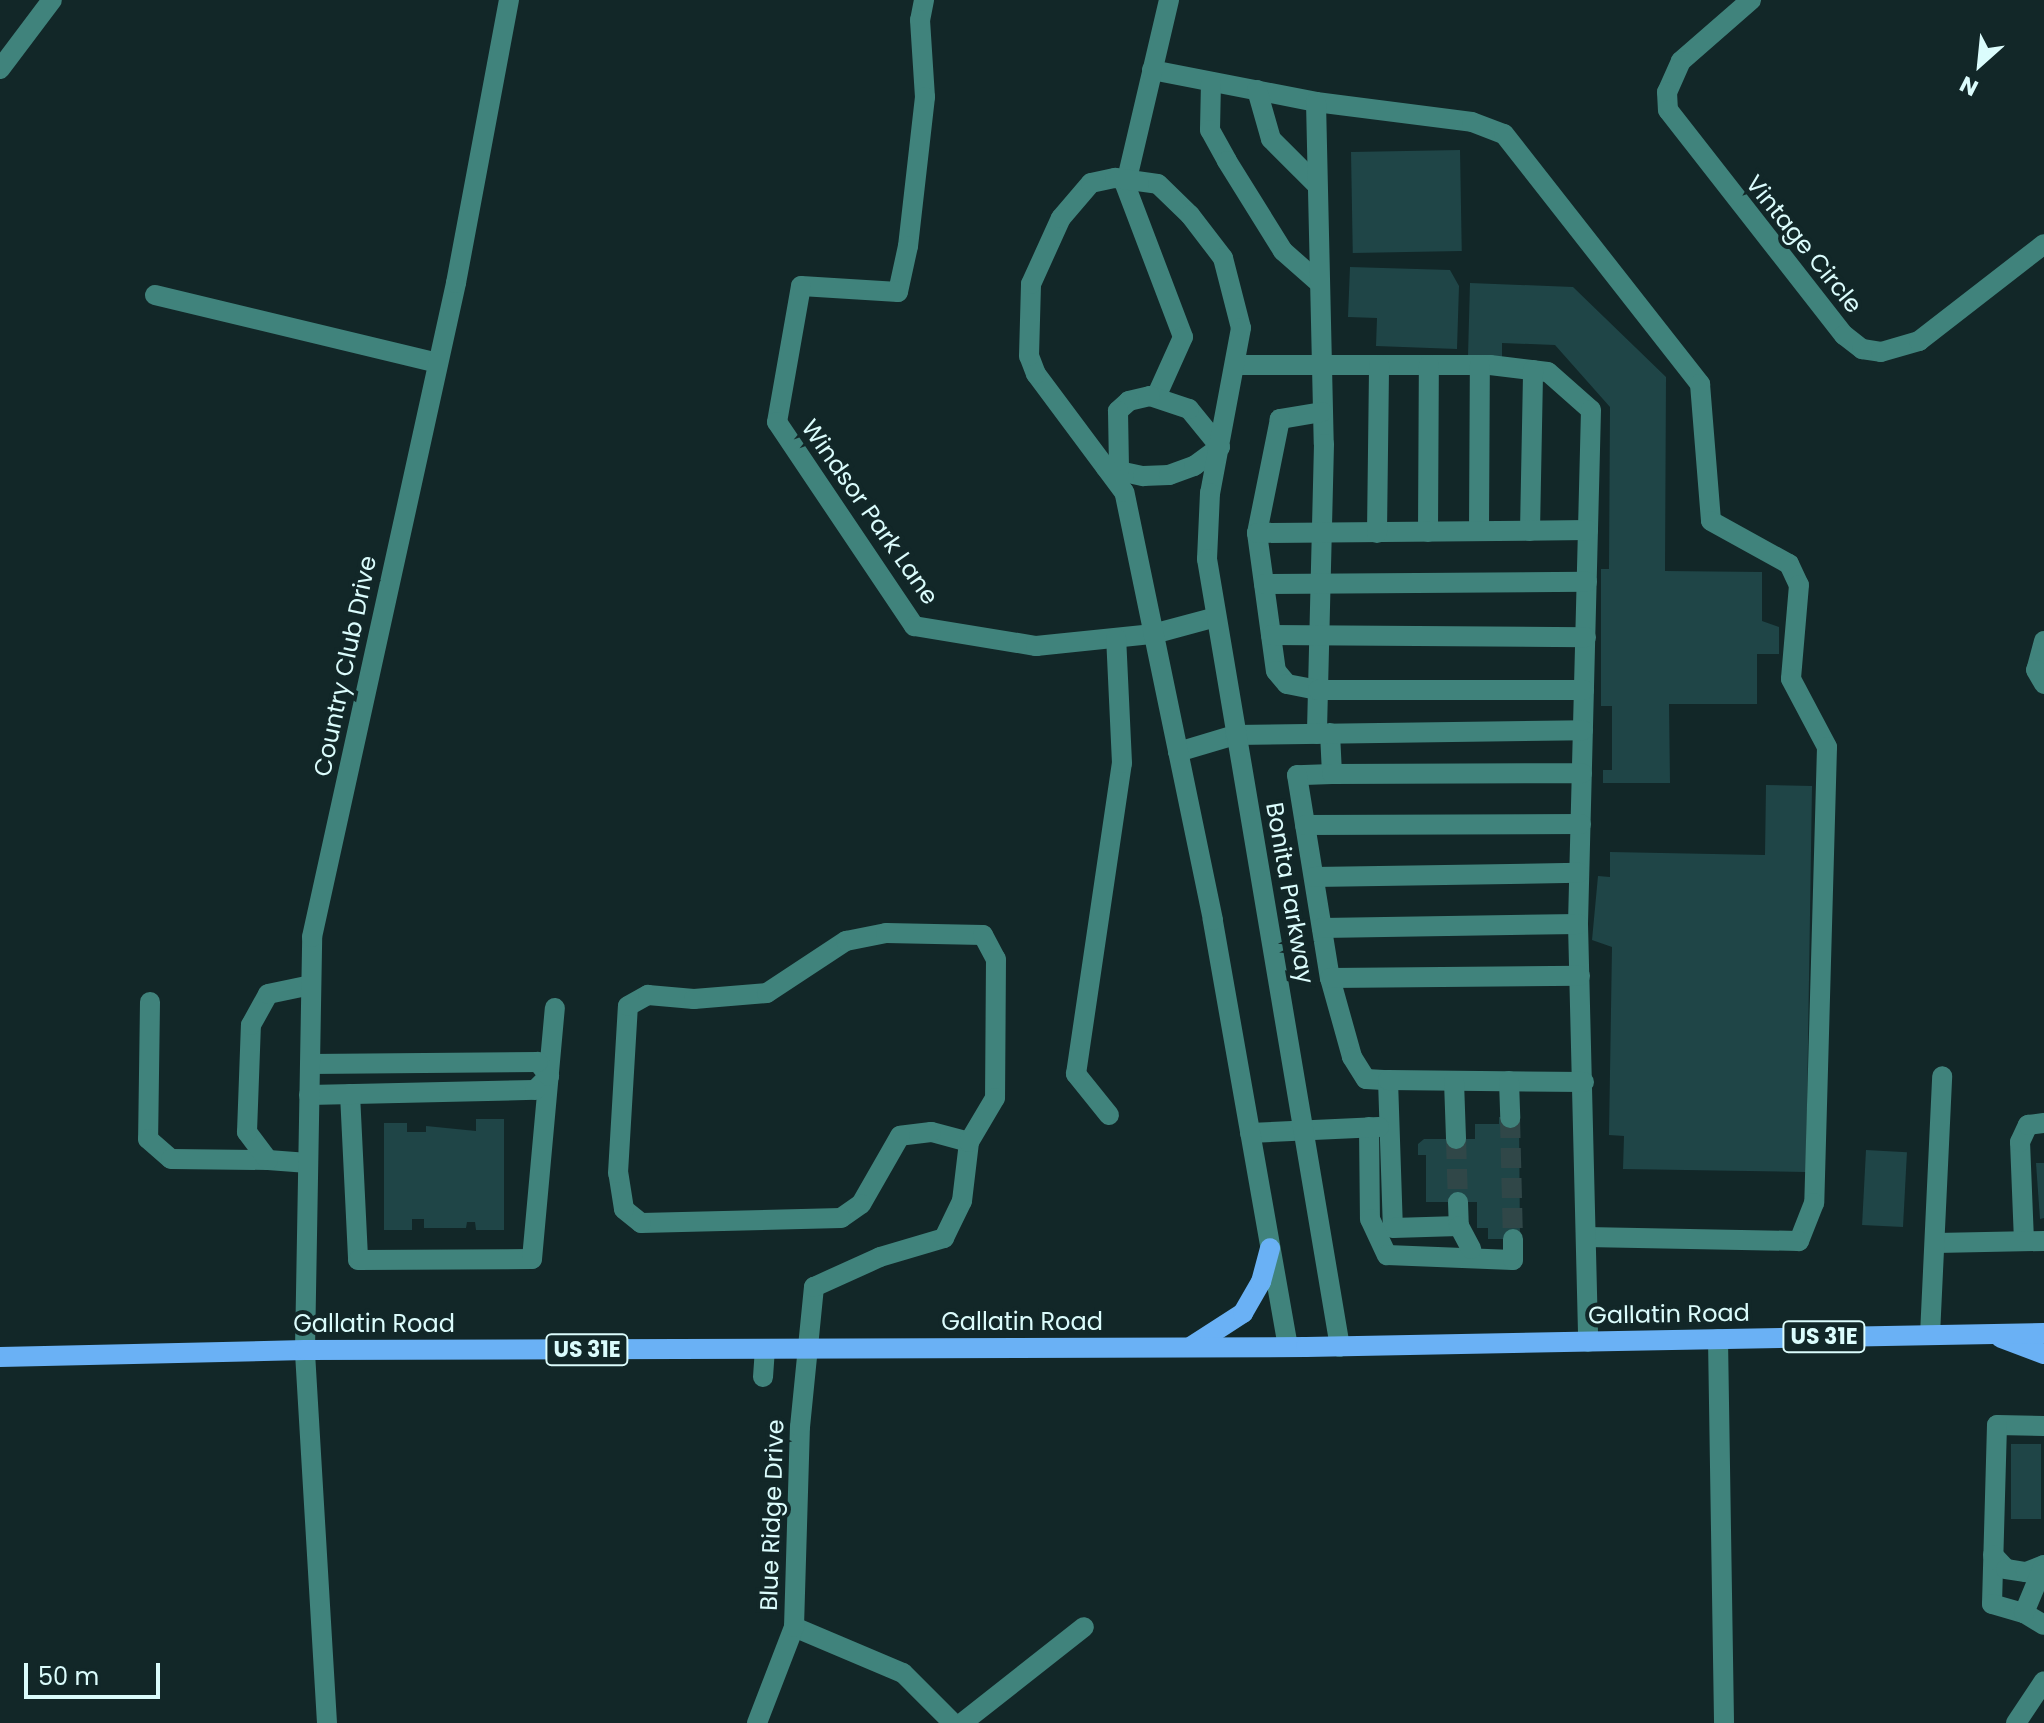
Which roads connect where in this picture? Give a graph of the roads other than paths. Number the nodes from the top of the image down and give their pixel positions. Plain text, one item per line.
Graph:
1 (52, 0) edge
2 (509, 0) edge
3 (924, 0) edge
4 (1169, 0) edge
5 (1751, 0) edge
6 (0, 69) edge
7 (1152, 70) junction
8 (1211, 82) junction
9 (1257, 90) junction
10 (1316, 102) junction
11 (1125, 179) junction
12 (1314, 182) junction
13 (2044, 244) edge
14 (1317, 281) junction
15 (155, 295) dead end
16 (438, 363) junction
17 (1236, 365) junction
18 (1320, 365) junction
19 (1379, 365) junction
20 (1429, 365) junction
21 (1480, 365) junction
22 (1533, 370) junction
23 (1156, 397) junction
24 (1322, 412) junction
25 (1220, 447) junction
26 (1113, 470) junction
27 (1588, 530) junction
28 (1479, 531) junction
29 (1530, 531) junction
30 (1428, 532) junction
31 (1257, 533) junction
32 (1322, 533) junction
33 (1377, 533) junction
34 (1587, 582) junction
35 (1264, 584) junction
36 (1321, 584) junction
37 (1216, 617) junction
38 (1153, 634) junction
39 (1271, 635) junction
40 (1320, 636) junction
41 (1586, 637) junction
42 (1116, 638) junction
43 (2044, 641) edge
44 (2044, 684) edge
45 (1318, 690) junction
46 (1584, 690) junction
47 (1583, 730) junction
48 (1324, 734) junction
49 (1235, 735) junction
50 (1178, 752) junction
51 (1582, 773) junction
52 (1332, 774) junction
53 (1581, 824) junction
54 (1305, 825) junction
55 (1579, 873) junction
56 (1314, 877) junction
57 (1578, 924) junction
58 (1322, 928) junction
59 (1580, 976) junction
60 (1330, 978) junction
61 (311, 985) junction
62 (150, 1002) dead end
63 (555, 1008) dead end
64 (310, 1064) junction
65 (549, 1076) junction
66 (1942, 1076) dead end
67 (1388, 1080) junction
68 (1454, 1081) junction
69 (1509, 1081) junction
70 (1584, 1082) junction
71 (350, 1094) junction
72 (309, 1095) junction
73 (1109, 1115) dead end
74 (1510, 1118) tunnel mouth
75 (2044, 1123) edge
76 (1304, 1127) junction
77 (1378, 1127) junction
78 (1250, 1133) junction
79 (1456, 1139) tunnel mouth
80 (969, 1142) junction
81 (268, 1160) junction
82 (308, 1163) junction
83 (1458, 1202) tunnel mouth
84 (1459, 1226) junction
85 (1586, 1237) junction
86 (1513, 1239) dead end
87 (2034, 1241) edge
88 (1936, 1243) junction
89 (1270, 1248) junction
90 (1476, 1254) junction
91 (2044, 1333) edge
92 (1990, 1334) junction
93 (1930, 1335) junction
94 (1718, 1339) junction
95 (1588, 1342) junction
96 (1190, 1347) junction
97 (1288, 1347) junction
98 (1340, 1347) junction
99 (765, 1349) junction
100 (805, 1349) junction
101 (305, 1350) junction
102 (2044, 1354) edge
103 (0, 1357) edge
104 (763, 1377) dead end
105 (2044, 1426) edge
106 (1993, 1555) junction
107 (2044, 1565) edge
108 (2024, 1613) junction
109 (2044, 1625) edge
110 (794, 1627) junction
111 (1084, 1627) dead end
112 (2044, 1681) edge
113 (327, 1723) edge
114 (757, 1723) edge
115 (953, 1723) edge
116 (962, 1723) edge
117 (1724, 1723) edge
118 (2016, 1723) edge

1 - 6 street
2 - 16 street, Country Club Drive
3 - 42 street, Windsor Park Lane
4 - 7 street
5 - 13 street, Vintage Circle
7 - 8 street
7 - 11 street
8 - 9 street
8 - 14 street
9 - 10 street
9 - 12 street
10 - 12 street
10 - 85 street
11 - 17 street, Bonita Parkway
11 - 23 street
11 - 26 street
12 - 14 street
14 - 18 street
15 - 16 street
16 - 61 street, Country Club Drive
17 - 18 street
17 - 25 street, Bonita Parkway
18 - 19 street
18 - 24 street
19 - 20 street
19 - 33 street
20 - 21 street
20 - 30 street
21 - 22 street
21 - 28 street
22 - 27 street
22 - 29 street
23 - 25 street
23 - 26 street
24 - 31 street
24 - 32 street
25 - 26 street
25 - 37 street, Bonita Parkway
26 - 38 street
27 - 29 street
27 - 34 street
28 - 29 street
28 - 30 street
30 - 33 street
31 - 32 street
31 - 35 street
32 - 33 street
32 - 36 street
34 - 36 street
34 - 41 street
35 - 36 street
35 - 39 street
36 - 40 street
37 - 38 street, Windsor Park Lane
37 - 49 street, Bonita Parkway
38 - 42 street, Windsor Park Lane
38 - 50 street
39 - 40 street
39 - 45 street
40 - 41 street
40 - 45 street
41 - 46 street
42 - 73 street
43 - 44 street
45 - 46 street
45 - 48 street
46 - 47 street
47 - 48 street
47 - 51 street
48 - 49 street
48 - 52 street
49 - 50 street
49 - 76 street, Bonita Parkway
50 - 78 street
51 - 52 street
51 - 53 street
52 - 54 street
53 - 54 street
53 - 55 street
54 - 56 street
55 - 56 street
55 - 57 street
56 - 58 street
57 - 58 street
57 - 59 street
58 - 60 street
59 - 60 street
59 - 70 street
60 - 67 street
61 - 64 street, Country Club Drive
61 - 81 street
62 - 81 street
63 - 65 street
64 - 65 street
64 - 72 street, Country Club Drive
65 - 71 street
65 - 71 street
66 - 88 street
67 - 68 street
67 - 77 street
68 - 69 street
68 - 79 street
69 - 70 street
69 - 74 street
70 - 85 street
71 - 72 street
72 - 82 street, Country Club Drive
75 - 87 street
76 - 77 street
76 - 78 street
76 - 98 street, Bonita Parkway
77 - 84 street
77 - 90 street
78 - 89 street
80 - 80 street
80 - 100 street, Blue Ridge Drive
81 - 82 street
82 - 101 street, Country Club Drive
83 - 84 street
84 - 90 street
85 - 95 street
86 - 90 street
87 - 88 street
88 - 93 street
89 - 96 main road
89 - 97 street
91 - 92 main road, Gallatin Road / US 31E
92 - 93 main road, Gallatin Road / US 31E
92 - 102 main road
93 - 94 main road, Gallatin Road / US 31E
94 - 95 main road, Gallatin Road / US 31E
94 - 117 street
95 - 98 main road, Gallatin Road / US 31E
96 - 97 main road, Gallatin Road / US 31E
96 - 100 main road, Gallatin Road / US 31E
97 - 98 main road, Gallatin Road / US 31E
99 - 100 main road, Gallatin Road / US 31E
99 - 101 main road, Gallatin Road / US 31E
99 - 104 street
100 - 110 street, Blue Ridge Drive
101 - 103 main road, Gallatin Road / US 31E
101 - 113 street, Country Club Drive
105 - 106 street
106 - 107 street
106 - 108 street
107 - 108 street
108 - 109 street
110 - 114 street, Blue Ridge Drive
110 - 115 street
111 - 116 street
112 - 118 street

